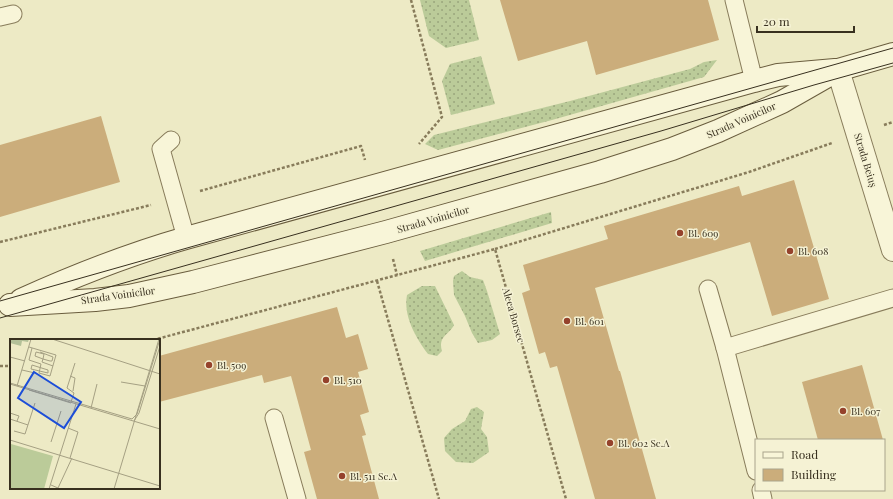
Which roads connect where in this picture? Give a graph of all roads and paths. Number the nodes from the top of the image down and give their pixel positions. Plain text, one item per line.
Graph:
1 (411, 0) edge
2 (734, 0) edge
3 (893, 54) edge
4 (838, 70) junction
5 (754, 81) junction
6 (893, 122) edge
7 (858, 134) junction
8 (171, 140) dead end
9 (416, 148) dead end
10 (186, 238) junction
11 (495, 249) junction
12 (893, 250) edge
13 (377, 281) junction
14 (708, 289) dead end
15 (893, 298) edge
16 (5, 307) edge
17 (157, 339) edge
18 (725, 348) junction
19 (274, 418) dead end
20 (755, 467) edge
21 (297, 499) edge
22 (439, 499) edge
23 (566, 499) edge

1 - 9 path
2 - 5 lane
3 - 4 main road, Strada Voinicilor
4 - 5 main road, Strada Voinicilor
4 - 7 main road, Strada Beiuș
4 - 16 main road, Strada Voinicilor
5 - 10 main road, Strada Voinicilor
6 - 7 path
7 - 11 path
7 - 12 main road, Strada Beiuș
8 - 10 lane
10 - 16 main road, Strada Voinicilor
11 - 13 path
11 - 23 path, Aleea Borsec
13 - 17 path
13 - 22 path
14 - 18 lane
15 - 18 lane
18 - 20 lane
19 - 21 lane

